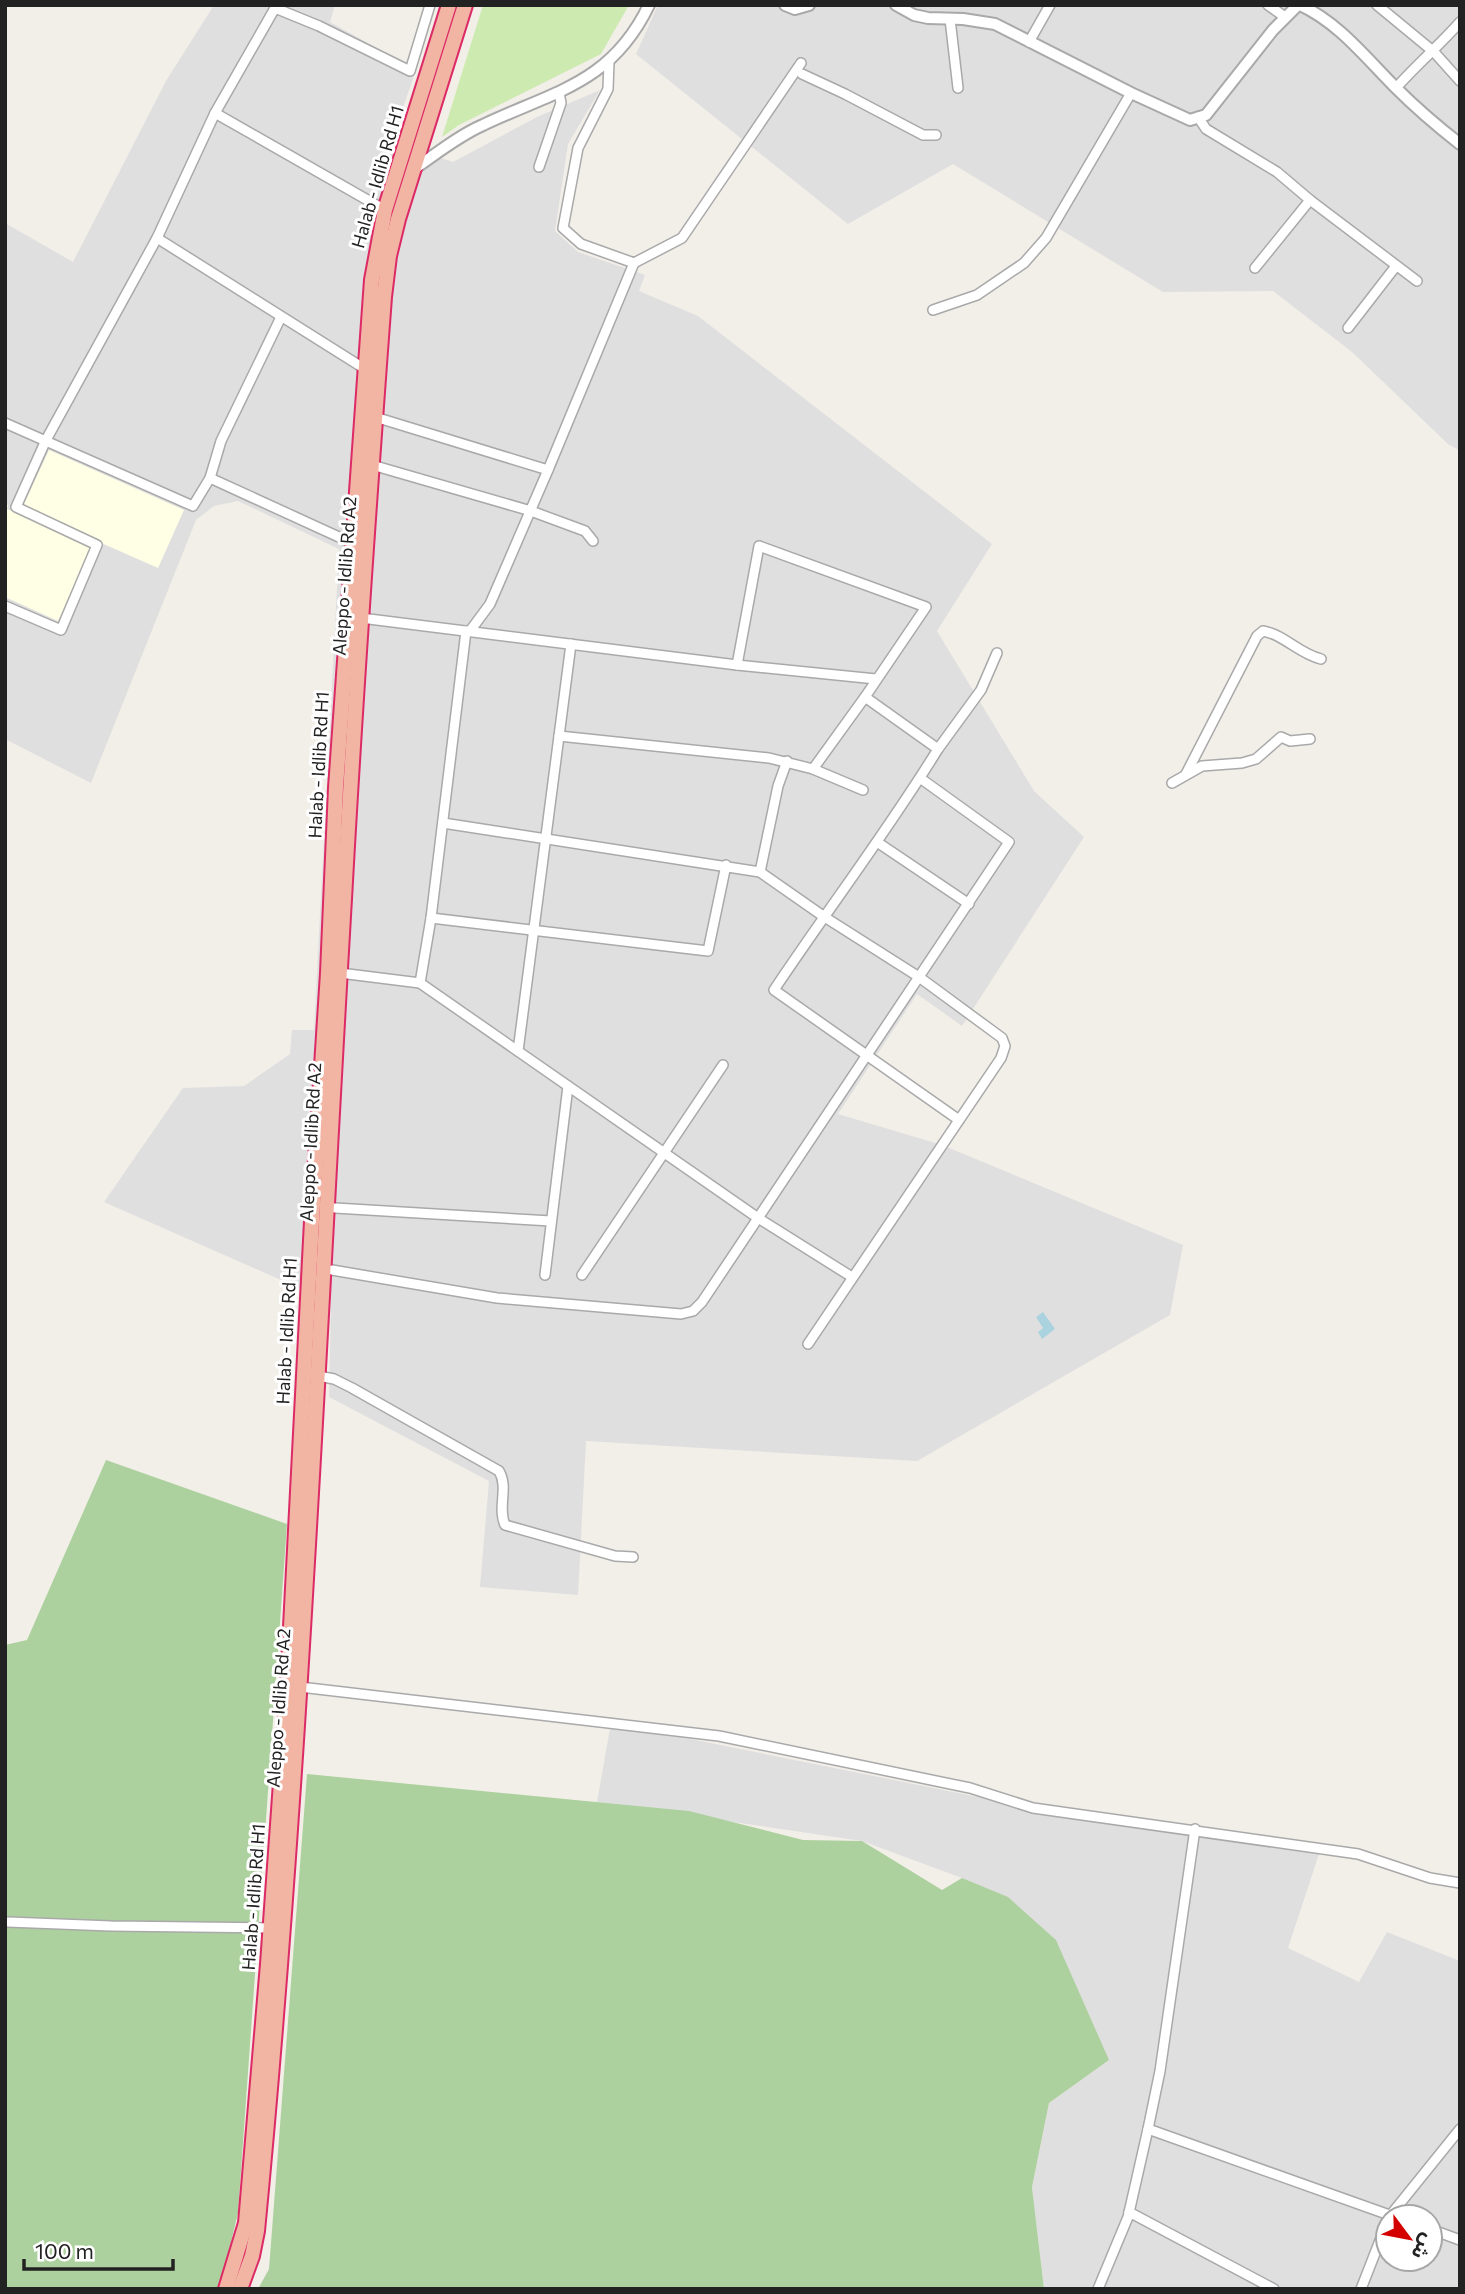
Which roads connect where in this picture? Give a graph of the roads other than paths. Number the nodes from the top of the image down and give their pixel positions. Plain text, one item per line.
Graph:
1 (430, 5) edge
2 (449, 5) edge
3 (465, 5) edge
4 (649, 5) edge
5 (785, 5) edge
6 (809, 5) edge
7 (896, 5) edge
8 (1050, 5) edge
9 (1268, 5) edge
10 (1299, 5) edge
11 (1377, 5) edge
12 (1285, 17) junction
13 (950, 19) junction
14 (1460, 22) edge
15 (1029, 42) junction
16 (1434, 52) junction
17 (609, 62) junction
18 (801, 63) dead end
19 (802, 74) dead end
20 (1460, 81) edge
21 (958, 88) dead end
22 (1396, 88) junction
23 (559, 93) junction
24 (1131, 93) junction
25 (215, 113) junction
26 (1198, 117) junction
27 (936, 135) dead end
28 (1460, 144) edge
29 (539, 167) dead end
30 (414, 169) junction
31 (1310, 200) junction
32 (385, 210) junction
33 (157, 238) junction
34 (634, 263) junction
35 (1396, 266) junction
36 (1255, 268) dead end
37 (1417, 281) dead end
38 (933, 310) dead end
39 (281, 317) junction
40 (1348, 328) dead end
41 (365, 369) junction
42 (375, 417) junction
43 (5, 423) edge
44 (46, 440) junction
45 (372, 465) junction
46 (548, 470) junction
47 (210, 478) junction
48 (531, 511) junction
49 (593, 541) dead end
50 (352, 542) junction
51 (5, 606) edge
52 (361, 618) junction
53 (468, 631) junction
54 (571, 644) junction
55 (997, 653) dead end
56 (1321, 659) dead end
57 (737, 665) junction
58 (876, 679) junction
59 (865, 697) junction
60 (559, 736) junction
61 (1310, 739) dead end
62 (938, 749) junction
63 (787, 761) junction
64 (813, 769) junction
65 (1186, 774) junction
66 (920, 778) junction
67 (1172, 783) dead end
68 (863, 790) dead end
69 (443, 822) junction
70 (546, 838) junction
71 (877, 842) junction
72 (726, 865) junction
73 (760, 872) junction
74 (969, 904) junction
75 (823, 916) junction
76 (431, 918) junction
77 (534, 930) junction
78 (334, 973) junction
79 (919, 977) junction
80 (420, 983) junction
81 (518, 1051) junction
82 (867, 1055) junction
83 (723, 1065) dead end
84 (568, 1086) junction
85 (959, 1120) junction
86 (664, 1153) junction
87 (335, 1208) dead end
88 (758, 1218) junction
89 (551, 1221) junction
90 (332, 1269) dead end
91 (545, 1275) dead end
92 (582, 1275) dead end
93 (852, 1278) junction
94 (808, 1344) dead end
95 (311, 1375) junction
96 (633, 1557) dead end
97 (294, 1686) junction
98 (1195, 1829) junction
99 (1460, 1883) edge
100 (8, 1922) dead end
101 (271, 1928) junction
102 (1148, 2129) junction
103 (1460, 2129) edge
104 (1401, 2203) edge
105 (1374, 2211) edge
106 (1129, 2212) junction
107 (1374, 2254) edge
108 (226, 2289) edge
109 (240, 2289) edge
110 (1098, 2289) edge
111 (1274, 2289) edge
112 (1361, 2289) edge

1 - 25 street
2 - 32 highway, Halab - Idlib Rd H1
3 - 30 highway, Aleppo - Idlib Rd A2
4 - 17 street
5 - 6 street
7 - 13 street
8 - 15 street
9 - 12 street
10 - 12 street
10 - 22 street
11 - 16 street
12 - 26 street
13 - 15 street
13 - 21 street
14 - 16 street
15 - 24 street
16 - 20 street
16 - 22 street
17 - 23 street
17 - 34 street
18 - 34 street
19 - 27 street
22 - 28 street
23 - 29 street
23 - 30 street
24 - 26 street
24 - 38 street
25 - 32 street
25 - 33 street
26 - 31 street
30 - 42 highway, Aleppo - Idlib Rd A2
31 - 35 street
31 - 36 street
32 - 41 highway, Halab - Idlib Rd H1
33 - 39 street
33 - 44 street
34 - 46 street
35 - 37 street
35 - 40 street
39 - 41 street
39 - 47 street
41 - 50 highway, Halab - Idlib Rd H1
42 - 45 highway, Aleppo - Idlib Rd A2
42 - 46 street
43 - 44 street
44 - 47 street
44 - 51 street
45 - 48 street
45 - 52 highway, Aleppo - Idlib Rd A2
46 - 48 street
47 - 50 street
48 - 49 street
48 - 53 street
50 - 78 highway, Halab - Idlib Rd H1
52 - 53 street
52 - 78 highway, Aleppo - Idlib Rd A2
53 - 54 street
53 - 69 street
54 - 57 street
54 - 60 street
55 - 62 street
56 - 65 street
57 - 58 street
57 - 58 street
58 - 59 street
59 - 62 street
59 - 64 street
60 - 63 street
60 - 70 street
61 - 65 street
62 - 66 street
63 - 64 street
63 - 73 street
64 - 68 street
65 - 67 street
66 - 71 street
66 - 74 street
69 - 70 street
69 - 76 street
70 - 72 street
70 - 77 street
71 - 74 street
71 - 75 street
72 - 73 street
72 - 77 street
73 - 75 street
74 - 79 street
75 - 79 street
75 - 82 street
76 - 77 street
76 - 80 street
77 - 81 street
78 - 80 street
78 - 95 highway, Aleppo - Idlib Rd A2
79 - 82 street
79 - 85 street
80 - 81 street
81 - 84 street
82 - 85 street
82 - 88 street
83 - 86 street
84 - 86 street
84 - 89 street
85 - 93 street
86 - 88 street
86 - 92 street
87 - 89 street
88 - 90 street
88 - 93 street
89 - 91 street
93 - 94 street
95 - 96 street
95 - 97 highway, Aleppo - Idlib Rd A2
97 - 98 street
97 - 101 highway, Halab - Idlib Rd H1
97 - 109 highway, Aleppo - Idlib Rd A2
98 - 99 street
98 - 102 street
100 - 101 street
101 - 108 highway, Halab - Idlib Rd H1
102 - 105 street
102 - 106 street
103 - 104 street
106 - 110 street
106 - 111 street
107 - 112 street

